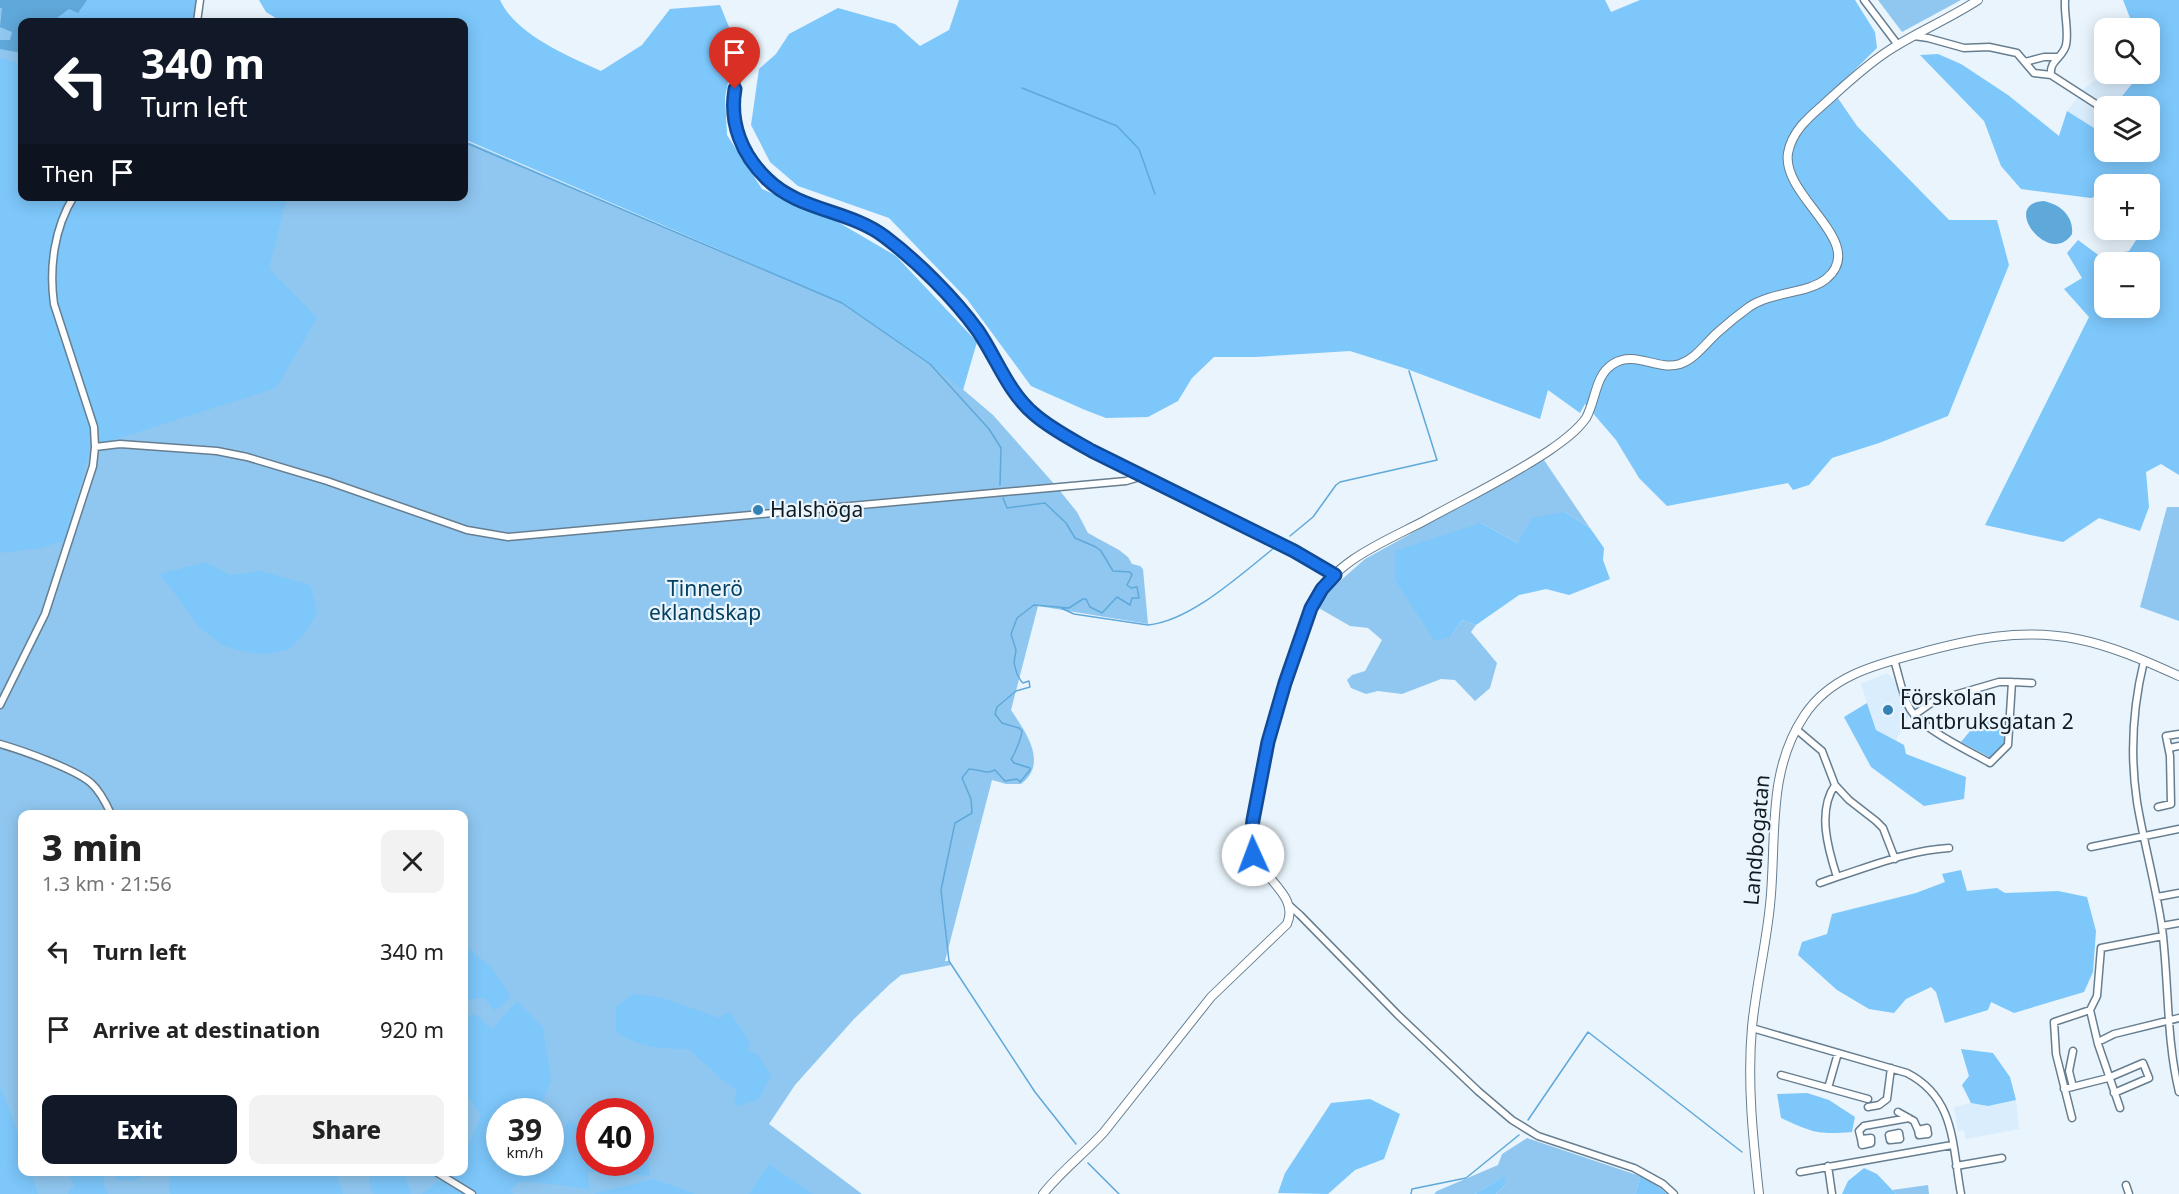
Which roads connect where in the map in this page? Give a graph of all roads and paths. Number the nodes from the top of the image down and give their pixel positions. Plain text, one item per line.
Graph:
1 (200, 0) edge
2 (1864, 0) edge
3 (1978, 0) edge
4 (2065, 0) edge
5 (198, 18) edge
6 (1913, 36) junction
7 (1898, 45) junction
8 (742, 49) dead end
9 (2057, 57) junction
10 (2025, 62) junction
11 (2051, 75) junction
12 (2094, 103) edge
13 (71, 201) edge
14 (95, 447) junction
15 (1143, 476) junction
16 (1335, 575) junction
17 (1894, 660) junction
18 (2144, 661) junction
19 (2179, 676) edge
20 (2012, 682) junction
21 (2032, 683) dead end
22 (0, 705) edge
23 (1914, 715) junction
24 (1796, 729) junction
25 (2179, 734) edge
26 (0, 744) edge
27 (2179, 746) edge
28 (2169, 748) junction
29 (1835, 785) junction
30 (2179, 792) edge
31 (2171, 794) junction
32 (2158, 807) dead end
33 (109, 810) edge
34 (2179, 829) edge
35 (2144, 836) junction
36 (2091, 847) dead end
37 (1949, 848) dead end
38 (1894, 858) junction
39 (1838, 877) junction
40 (1820, 883) dead end
41 (2179, 893) edge
42 (2157, 897) junction
43 (1290, 906) junction
44 (2179, 923) edge
45 (2162, 926) junction
46 (2163, 936) junction
47 (2090, 1010) junction
48 (2179, 1018) edge
49 (2168, 1020) junction
50 (1752, 1028) junction
51 (2102, 1040) dead end
52 (2073, 1051) dead end
53 (1838, 1053) junction
54 (1891, 1068) junction
55 (1781, 1075) dead end
56 (2108, 1078) junction
57 (2073, 1086) junction
58 (1828, 1088) junction
59 (2064, 1089) junction
60 (2179, 1092) edge
61 (2114, 1093) junction
62 (2120, 1108) dead end
63 (1898, 1112) dead end
64 (1909, 1118) junction
65 (2072, 1118) dead end
66 (1887, 1122) junction
67 (1918, 1130) dead end
68 (1889, 1135) dead end
69 (1861, 1139) dead end
70 (1952, 1145) junction
71 (2002, 1158) dead end
72 (1828, 1166) junction
73 (1956, 1166) junction
74 (1800, 1172) dead end
75 (443, 1176) edge
76 (2126, 1185) dead end
77 (472, 1194) edge
78 (1043, 1194) edge
79 (1674, 1194) edge
80 (1759, 1194) edge
81 (1832, 1194) edge
82 (1961, 1194) edge
83 (2129, 1194) edge

1 - 5 street
2 - 7 street
3 - 6 street
4 - 9 street
6 - 7 street
6 - 10 street
7 - 16 street
8 - 15 street
9 - 10 street
9 - 11 street
10 - 11 street
11 - 12 street
13 - 14 street
14 - 15 street
14 - 22 street
15 - 16 street
16 - 43 street
17 - 18 street, Landbogatan
17 - 23 street
17 - 24 street, Landbogatan
18 - 19 street, Landbogatan
18 - 35 street
20 - 21 street
20 - 23 street
20 - 23 street
24 - 29 street
24 - 50 street, Landbogatan
25 - 28 street
26 - 33 street
27 - 28 street
28 - 31 street
29 - 38 street
29 - 39 street
30 - 31 street
31 - 32 street
34 - 35 street
35 - 36 street
35 - 42 street
37 - 38 street
38 - 39 street
39 - 40 street
41 - 42 street
42 - 45 street
43 - 78 street
43 - 79 street
44 - 45 street
45 - 46 street
46 - 47 street
46 - 49 street
47 - 56 street
47 - 59 street
48 - 49 street
49 - 51 street
49 - 60 street
50 - 53 street
50 - 80 street, Landbogatan
52 - 57 street
53 - 54 street
53 - 58 street
54 - 58 street
54 - 70 street
55 - 58 street
56 - 57 street
56 - 61 street
56 - 61 street
57 - 59 street
59 - 65 street
61 - 62 street
63 - 64 street
64 - 66 street
64 - 67 street
66 - 68 street
66 - 69 street
70 - 72 street
70 - 73 street
71 - 73 street
72 - 74 street
72 - 81 street
73 - 82 street
75 - 77 street
76 - 83 street

